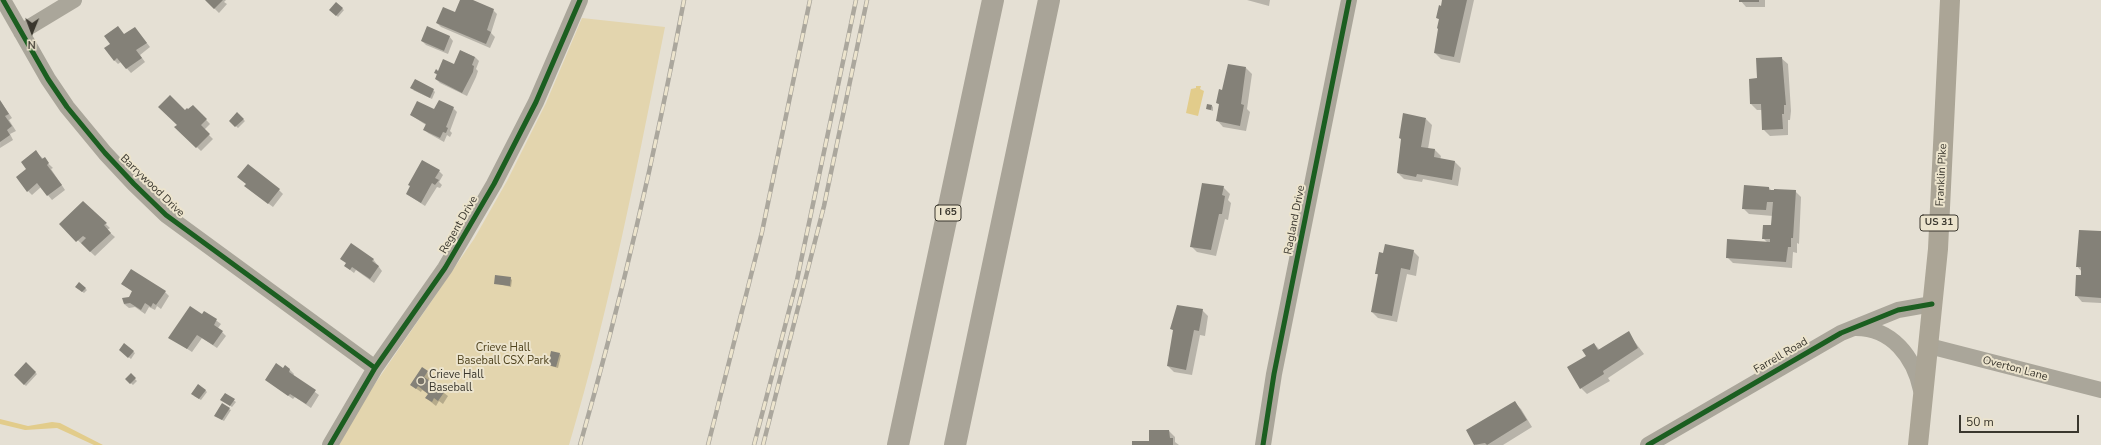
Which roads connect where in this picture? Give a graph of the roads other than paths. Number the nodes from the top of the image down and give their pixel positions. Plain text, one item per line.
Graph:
1 (3, 0) edge
2 (74, 0) edge
3 (580, 0) edge
4 (993, 0) edge
5 (1049, 0) edge
6 (1349, 0) edge
7 (1950, 0) edge
8 (21, 32) junction
9 (1932, 304) junction
10 (1854, 328) junction
11 (1929, 346) junction
12 (375, 368) junction
13 (2101, 390) edge
14 (1924, 401) junction
15 (330, 445) edge
16 (898, 445) edge
17 (955, 445) edge
18 (1263, 445) edge
19 (1648, 445) edge
20 (1918, 445) edge

1 - 8 street, Barrywood Drive
2 - 8 street
3 - 12 street, Regent Drive
4 - 16 highway, I 65
5 - 17 highway
6 - 18 street, Ragland Drive
7 - 9 main road, Franklin Pike / US 31
8 - 12 street, Barrywood Drive
9 - 10 street, Farrell Road
9 - 11 main road, Franklin Pike / US 31
10 - 14 street, Farrell Road
10 - 19 street, Farrell Road
11 - 13 street, Overton Lane
11 - 14 main road, Franklin Pike / US 31
12 - 15 street, Regent Drive
14 - 20 main road, Franklin Pike / US 31

